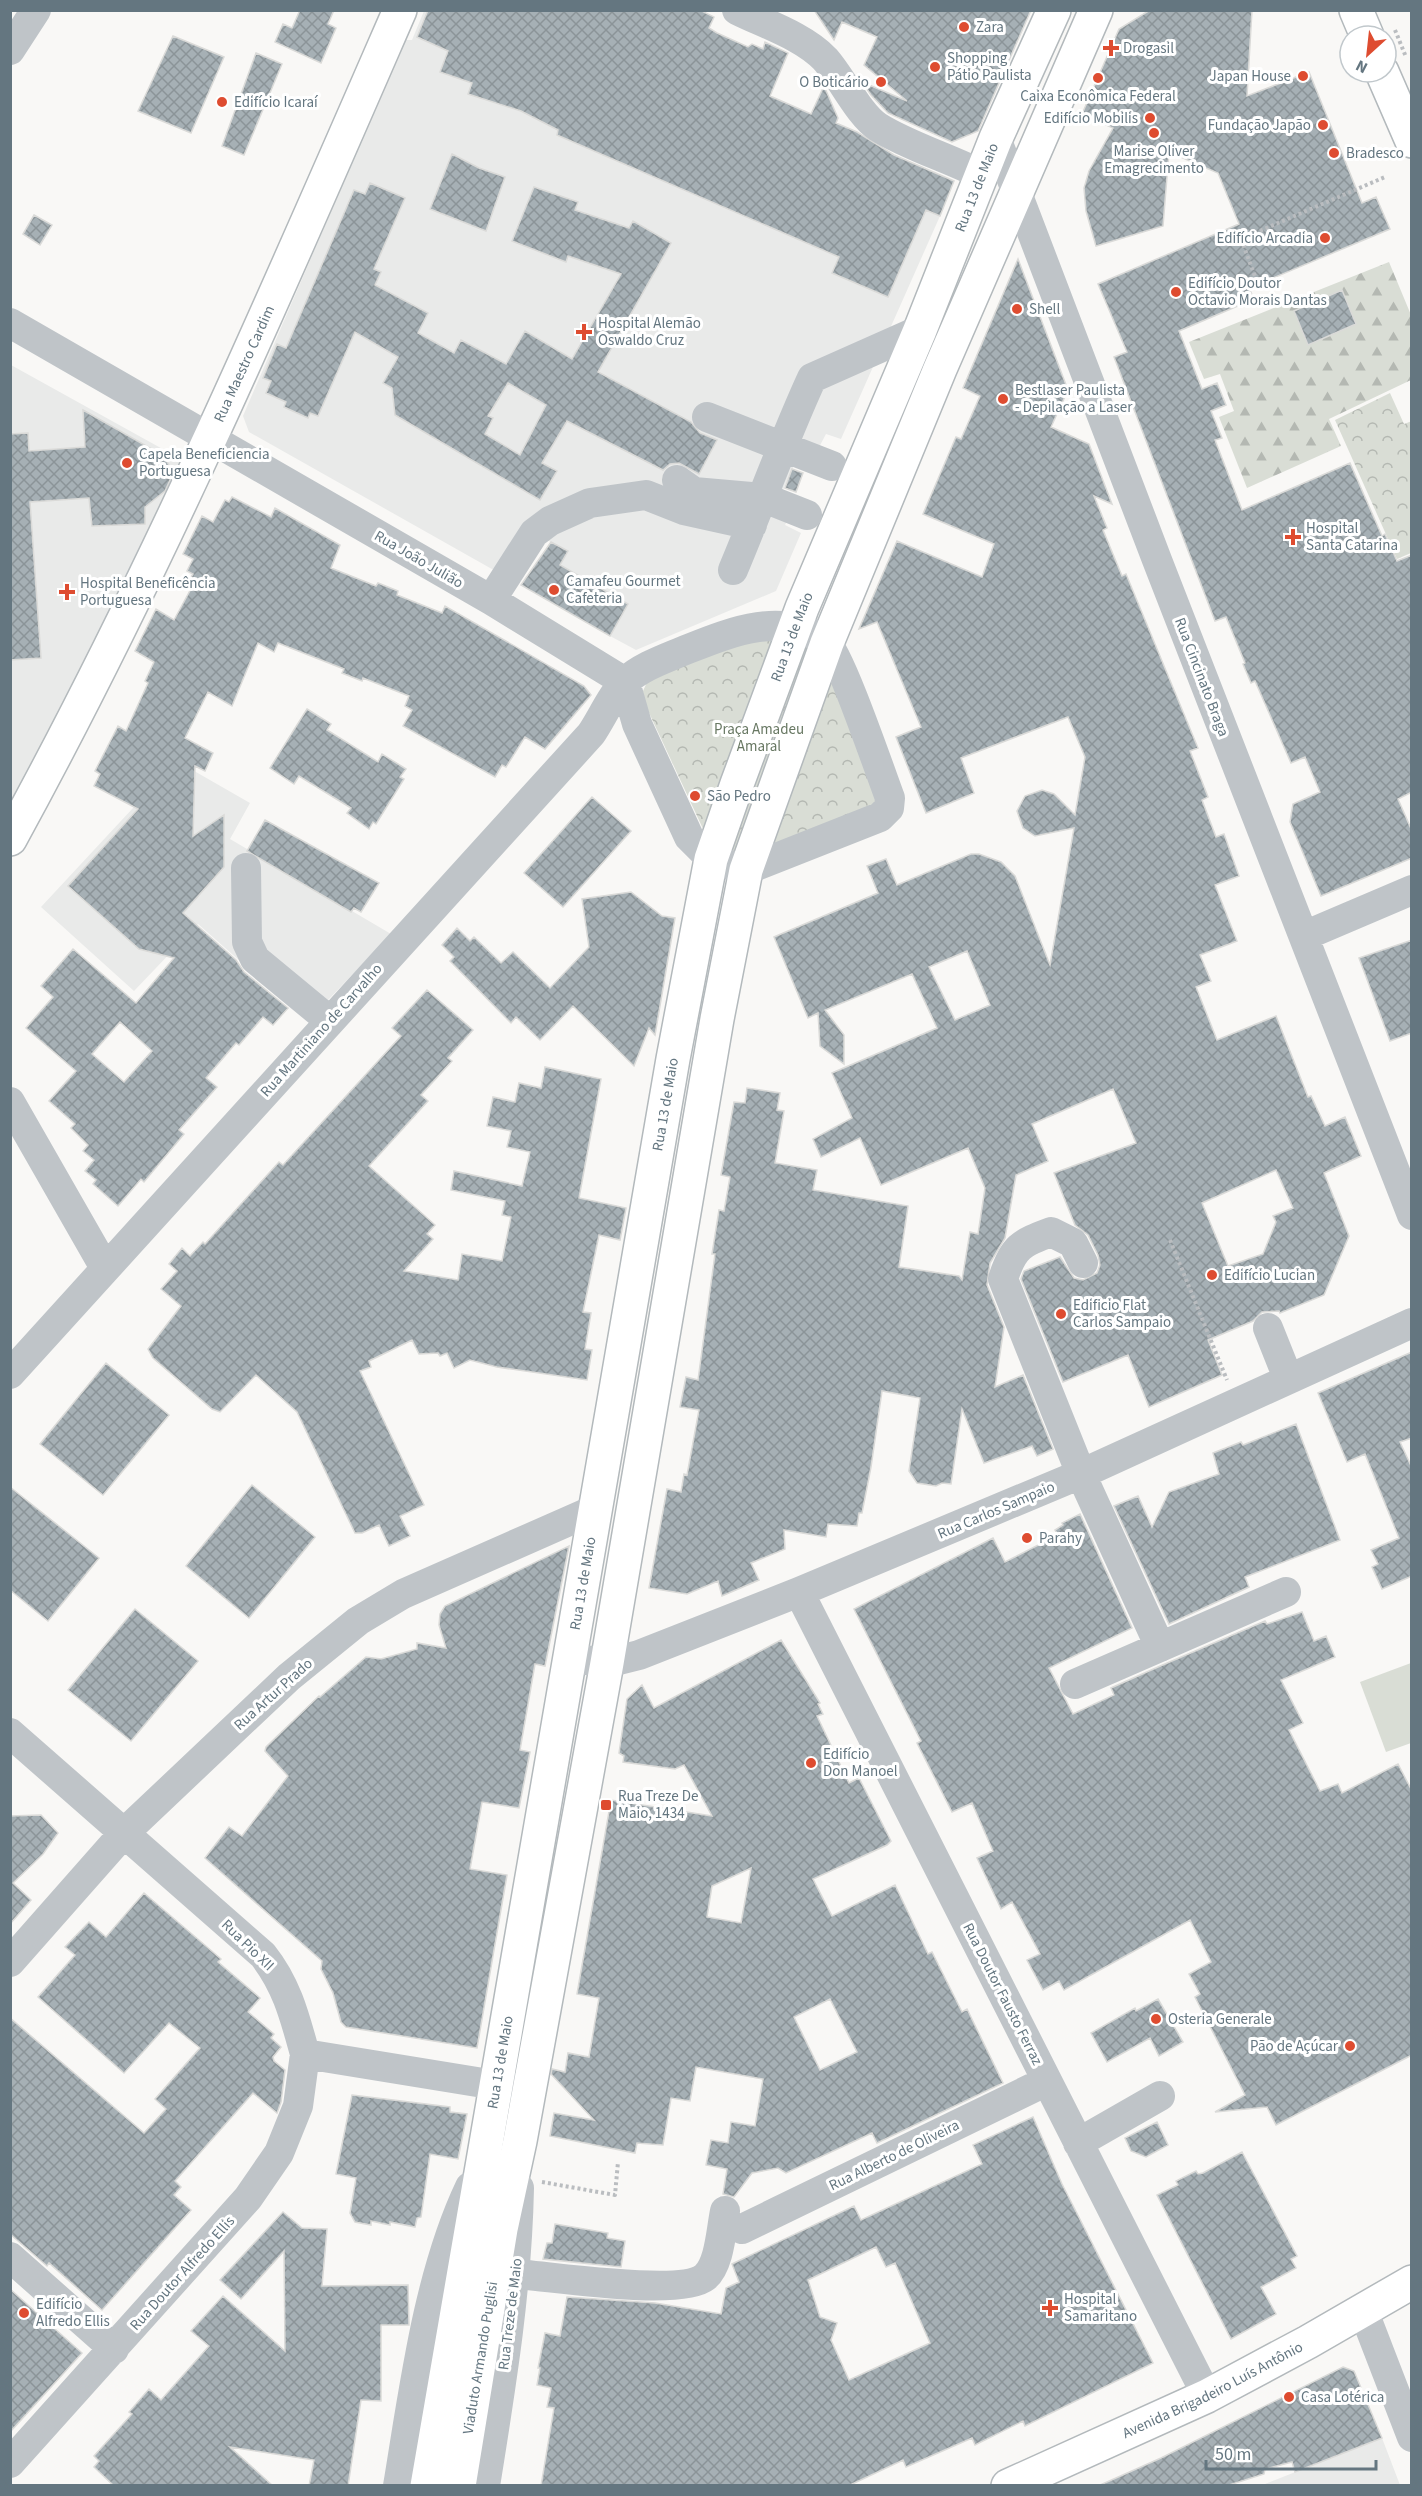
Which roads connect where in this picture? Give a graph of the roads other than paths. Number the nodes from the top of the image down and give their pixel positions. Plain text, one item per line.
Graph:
1 (15, 10) edge
2 (36, 10) edge
3 (400, 10) edge
4 (737, 10) edge
5 (1054, 10) edge
6 (1096, 10) edge
7 (1356, 10) edge
8 (10, 18) edge
9 (1373, 24) edge
10 (10, 50) edge
11 (1398, 79) edge
12 (996, 138) junction
13 (1412, 141) edge
14 (982, 175) junction
15 (1016, 194) junction
16 (10, 323) edge
17 (920, 330) junction
18 (707, 417) dead end
19 (211, 440) junction
20 (781, 445) junction
21 (831, 466) dead end
22 (758, 511) junction
23 (807, 515) dead end
24 (733, 570) dead end
25 (490, 600) junction
26 (795, 628) junction
27 (827, 643) junction
28 (625, 682) junction
29 (10, 839) edge
30 (711, 859) junction
31 (246, 868) dead end
32 (746, 870) junction
33 (1412, 890) edge
34 (1304, 936) junction
35 (330, 1021) junction
36 (10, 1102) edge
37 (1412, 1215) edge
38 (1083, 1263) dead end
39 (105, 1268) junction
40 (1412, 1323) edge
41 (1268, 1328) dead end
42 (10, 1374) edge
43 (1288, 1378) junction
44 (1081, 1474) junction
45 (596, 1509) junction
46 (799, 1592) junction
47 (1286, 1592) dead end
48 (1160, 1647) junction
49 (571, 1658) junction
50 (607, 1664) junction
51 (1075, 1684) dead end
52 (10, 1733) edge
53 (123, 1834) junction
54 (10, 1962) edge
55 (305, 2054) junction
56 (1047, 2081) junction
57 (497, 2085) junction
58 (529, 2090) junction
59 (1160, 2096) dead end
60 (520, 2141) junction
61 (1078, 2143) junction
62 (485, 2155) junction
63 (468, 2252) joint
64 (10, 2257) edge
65 (526, 2275) dead end
66 (1412, 2282) edge
67 (1363, 2310) junction
68 (114, 2349) junction
69 (1207, 2396) junction
70 (1412, 2437) edge
71 (10, 2463) edge
72 (398, 2486) edge
73 (427, 2486) edge
74 (459, 2486) edge
75 (485, 2486) edge
76 (1008, 2486) edge

1 - 8 street
2 - 10 street
3 - 19 main road, Rua Maestro Cardim
4 - 14 street
5 - 12 main road, Rua 13 de Maio
6 - 15 main road
7 - 9 main road
11 - 13 main road
12 - 14 main road, Rua 13 de Maio
12 - 15 street, Rua Cincinato Braga
14 - 17 main road, Rua 13 de Maio
15 - 27 main road
15 - 34 street, Rua Cincinato Braga
16 - 19 street, Rua João Julião
17 - 20 street
17 - 26 main road, Rua 13 de Maio
18 - 20 street
19 - 25 street, Rua João Julião
19 - 29 main road, Rua Maestro Cardim
20 - 21 street
20 - 22 street
22 - 23 street
22 - 24 street
22 - 25 street
25 - 28 street, Rua João Julião
26 - 27 street
26 - 28 street
26 - 30 main road, Rua 13 de Maio
27 - 32 main road
27 - 32 street
28 - 30 street
28 - 35 street, Rua Martiniano de Carvalho
30 - 32 street
30 - 45 main road, Rua 13 de Maio
31 - 35 street
32 - 50 main road
33 - 34 street
34 - 37 street, Rua Cincinato Braga
35 - 39 street, Rua Martiniano de Carvalho
36 - 39 street
38 - 44 street
39 - 42 street, Rua Martiniano de Carvalho
40 - 43 street, Rua Carlos Sampaio
41 - 43 street
43 - 44 street, Rua Carlos Sampaio
44 - 46 street, Rua Carlos Sampaio
44 - 48 street
45 - 49 main road, Rua 13 de Maio
45 - 53 street, Rua Artur Prado
46 - 50 street, Rua Carlos Sampaio
46 - 56 street, Rua Doutor Fausto Ferraz
47 - 48 street
48 - 51 street
49 - 50 street, Rua Carlos Sampaio
49 - 57 main road, Rua 13 de Maio
50 - 58 main road
52 - 53 street, Rua Pio XII
53 - 54 street, Rua Artur Prado
53 - 55 street, Rua Pio XII
55 - 57 street
55 - 68 street, Rua Doutor Alfredo Ellis
56 - 61 street, Rua Doutor Fausto Ferraz
56 - 65 street, Rua Alberto de Oliveira
57 - 58 street
57 - 62 main road, Rua 13 de Maio
58 - 60 main road
59 - 61 street
60 - 74 main road, Viaduto Armando Puglisi
60 - 75 street, Rua Treze de Maio
61 - 69 street, Rua Doutor Fausto Ferraz
62 - 63 main road, Rua 13 de Maio
62 - 72 street
63 - 73 main road, Viaduto Armando Puglisi
64 - 68 street
66 - 67 main road, Avenida Brigadeiro Luís Antônio
67 - 69 main road, Avenida Brigadeiro Luís Antônio
67 - 70 street
68 - 71 street, Rua Doutor Alfredo Ellis
69 - 76 main road, Avenida Brigadeiro Luís Antônio

